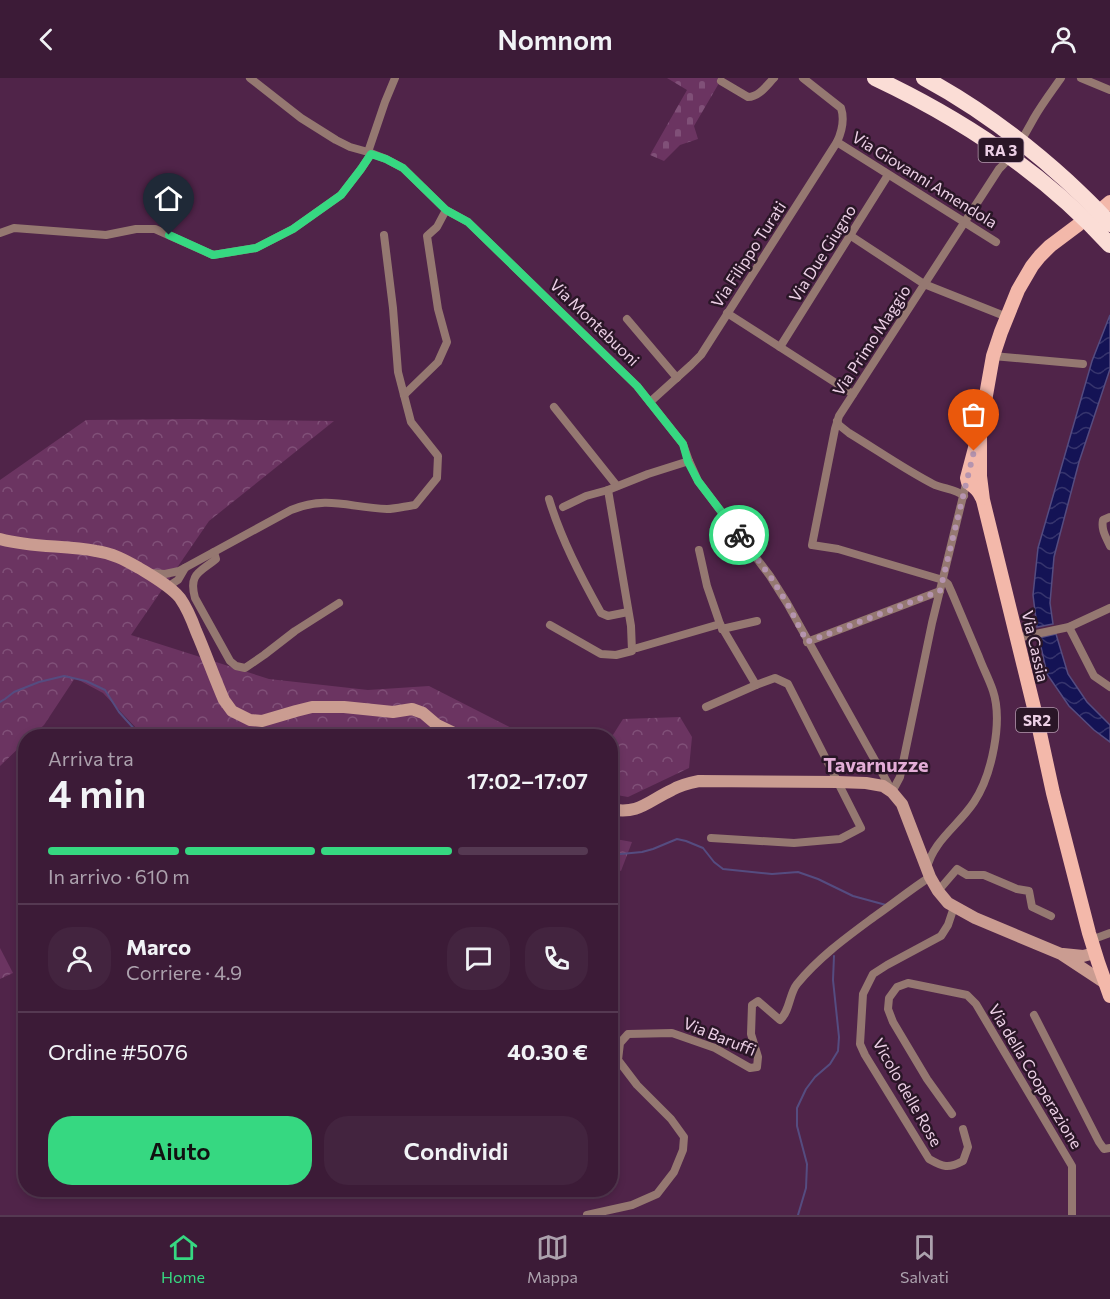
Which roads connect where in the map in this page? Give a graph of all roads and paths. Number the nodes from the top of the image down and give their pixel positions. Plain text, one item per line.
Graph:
1 (250, 78) edge
2 (395, 78) edge
3 (774, 78) edge
4 (803, 78) edge
5 (875, 78) edge
6 (924, 78) edge
7 (1061, 78) edge
8 (1081, 78) edge
9 (721, 81) dead end
10 (1110, 90) edge
11 (837, 142) junction
12 (369, 153) junction
13 (888, 175) junction
14 (446, 210) junction
15 (964, 221) junction
16 (1110, 224) edge
17 (0, 225) edge
18 (1078, 225) dead end
19 (14, 228) junction
20 (0, 232) edge
21 (384, 235) dead end
22 (851, 236) junction
23 (996, 242) dead end
24 (1110, 245) edge
25 (924, 284) junction
26 (728, 313) junction
27 (1007, 317) junction
28 (627, 319) dead end
29 (780, 347) junction
30 (993, 356) junction
31 (1083, 363) dead end
32 (677, 378) junction
33 (853, 394) junction
34 (404, 395) junction
35 (650, 402) junction
36 (554, 407) dead end
37 (837, 421) junction
38 (688, 462) junction
39 (971, 485) junction
40 (618, 486) junction
41 (608, 490) junction
42 (549, 499) dead end
43 (563, 507) dead end
44 (1110, 517) edge
45 (0, 539) edge
46 (1110, 546) edge
47 (699, 550) dead end
48 (214, 552) junction
49 (181, 572) junction
50 (147, 573) junction
51 (943, 580) junction
52 (167, 587) junction
53 (940, 591) junction
54 (180, 598) junction
55 (339, 603) dead end
56 (1110, 608) edge
57 (628, 612) junction
58 (758, 621) dead end
59 (550, 625) dead end
60 (721, 626) junction
61 (1070, 627) junction
62 (215, 634) junction
63 (1017, 638) junction
64 (201, 642) junction
65 (807, 642) junction
66 (637, 648) dead end
67 (756, 686) junction
68 (1110, 687) edge
69 (706, 707) dead end
70 (445, 729) edge
71 (838, 782) junction
72 (892, 792) junction
73 (618, 811) edge
74 (711, 838) dead end
75 (916, 841) junction
76 (935, 848) junction
77 (929, 873) junction
78 (938, 891) junction
79 (954, 907) junction
80 (1051, 916) dead end
81 (1110, 933) edge
82 (1094, 952) junction
83 (1061, 954) junction
84 (1072, 961) junction
85 (1107, 989) edge
86 (1034, 1015) dead end
87 (952, 1114) dead end
88 (963, 1129) dead end
89 (1110, 1148) edge
90 (587, 1215) edge
91 (1072, 1215) edge

1 - 12 street, Via Montebuoni
2 - 12 street
3 - 9 street
4 - 11 street
5 - 24 highway, RA 3, bridge
6 - 16 highway, RA 3, bridge
7 - 15 street, Via Primo Maggio
8 - 10 street
11 - 13 street, Via Giovanni Amendola
11 - 26 street, Via Filippo Turati
12 - 14 street, Via Montebuoni
12 - 19 street
13 - 15 street, Via Giovanni Amendola
13 - 22 street, Via Due Giugno
14 - 34 street
14 - 35 street, Via Montebuoni
15 - 23 street, Via Giovanni Amendola
15 - 25 street, Via Primo Maggio
17 - 19 street
18 - 27 main road
19 - 20 street
21 - 34 street
22 - 25 street
22 - 29 street, Via Due Giugno
25 - 27 street
25 - 33 street, Via Primo Maggio
26 - 29 street
26 - 32 street, Via Filippo Turati
27 - 30 main road
28 - 32 street
29 - 33 street
30 - 31 street
30 - 39 main road
32 - 35 street, Via Filippo Turati
33 - 37 street, Via Primo Maggio
34 - 48 street
35 - 38 street, Via Montebuoni
36 - 40 street
37 - 39 street
37 - 51 street, Via Primo Maggio
38 - 40 street
38 - 65 street, Via Montebuoni
39 - 51 street
39 - 63 main road, Via Cassia / SR2
40 - 41 street
41 - 43 street
41 - 57 street
42 - 57 street
44 - 46 street
45 - 50 main road
47 - 60 street
48 - 49 street
48 - 62 street
49 - 50 street
49 - 52 street
49 - 54 street
50 - 52 main road
51 - 53 street
51 - 76 street
52 - 54 main road
53 - 65 street
53 - 72 street
54 - 64 main road
55 - 62 street
56 - 61 street
57 - 59 street
58 - 60 street
60 - 66 street
60 - 67 street
61 - 63 street
61 - 68 street
62 - 64 street
63 - 82 main road, Via Cassia / SR2
64 - 70 main road
65 - 72 street, Via Montebuoni
67 - 69 street
67 - 71 street
71 - 72 main road
71 - 73 main road
71 - 74 street
72 - 75 main road, Via Montebuoni
75 - 76 street
75 - 77 main road, Via Montebuoni
76 - 77 street
77 - 78 main road, Via Montebuoni
77 - 90 street, Via Baruffi
78 - 79 main road, Via Montebuoni
78 - 80 street
79 - 83 main road, Via Montebuoni
79 - 88 street, Vicolo delle Rose
81 - 82 street
82 - 83 main road
82 - 84 main road
82 - 85 main road, Via Cassia / SR2
83 - 84 main road
84 - 85 main road
86 - 89 street
87 - 91 street, Via della Cooperazione

